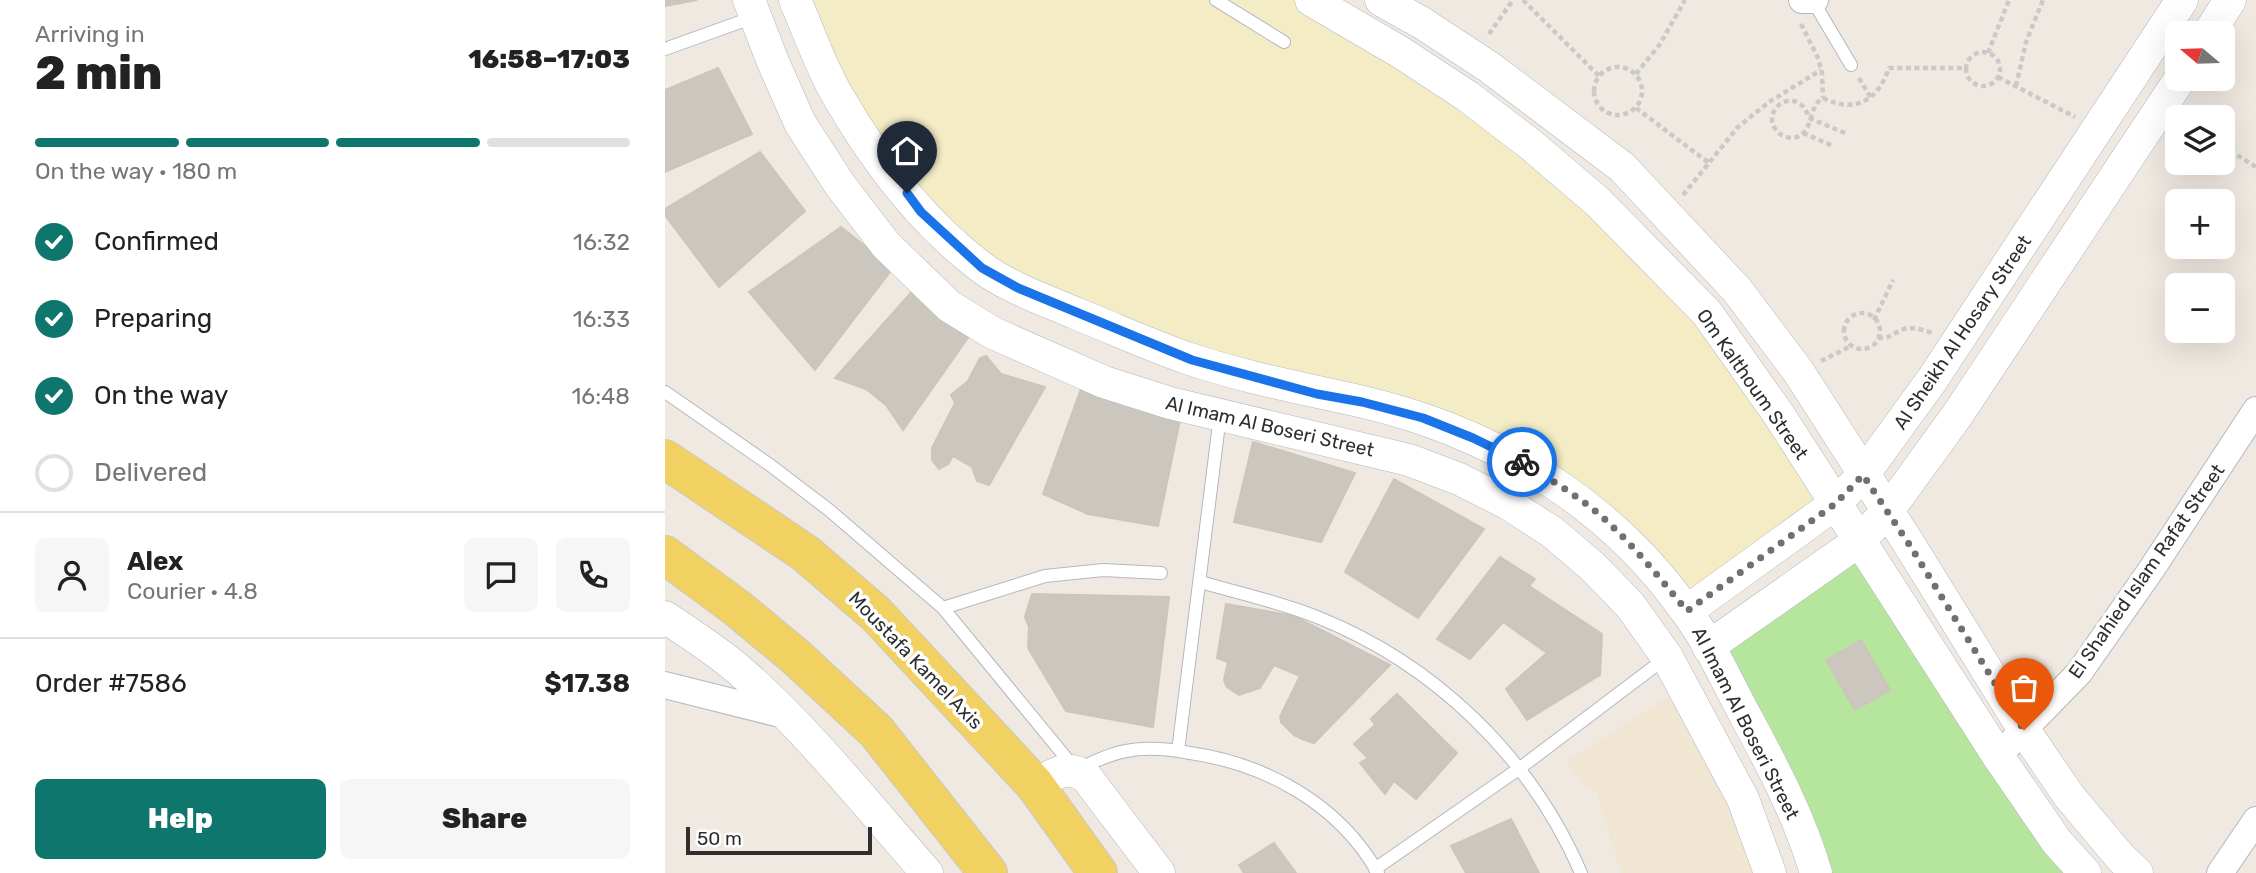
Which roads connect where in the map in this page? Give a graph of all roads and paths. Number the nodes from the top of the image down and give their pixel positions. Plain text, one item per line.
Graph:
1 (795, 0) edge
2 (1216, 0) edge
3 (1311, 0) edge
4 (1381, 0) edge
5 (1513, 0) edge
6 (1523, 0) edge
7 (1685, 0) edge
8 (2008, 0) edge
9 (2043, 0) edge
10 (2182, 0) edge
11 (2230, 0) edge
12 (1808, 4) edge
13 (752, 8) edge
14 (2217, 21) edge
15 (1284, 43) dead end
16 (665, 49) edge
17 (1988, 53) junction
18 (1473, 57) junction
19 (1851, 65) dead end
20 (1966, 68) junction
21 (1821, 70) junction
22 (1636, 74) junction
23 (1599, 76) junction
24 (1998, 77) junction
25 (2016, 86) junction
26 (2172, 91) edge
27 (1823, 98) junction
28 (1636, 108) junction
29 (1809, 118) junction
30 (2098, 128) junction
31 (1803, 133) junction
32 (1845, 133) dead end
33 (1833, 146) dead end
34 (2235, 154) edge
35 (1709, 163) junction
36 (2256, 167) edge
37 (1667, 215) junction
38 (1893, 280) dead end
39 (1874, 320) junction
40 (1878, 338) junction
41 (1959, 340) junction
42 (665, 392) edge
43 (1362, 402) junction
44 (2256, 410) edge
45 (1405, 413) junction
46 (1220, 415) junction
47 (1358, 447) junction
48 (1396, 456) junction
49 (665, 460) edge
50 (1863, 475) junction
51 (1835, 504) junction
52 (1887, 512) junction
53 (1859, 541) junction
54 (665, 555) edge
55 (1161, 573) dead end
56 (1200, 582) junction
57 (943, 608) junction
58 (1687, 611) junction
59 (665, 617) edge
60 (1708, 646) junction
61 (1667, 657) junction
62 (665, 685) edge
63 (785, 715) junction
64 (2024, 730) junction
65 (1178, 751) junction
66 (1998, 756) junction
67 (1520, 768) junction
68 (1076, 770) junction
69 (1035, 785) junction
70 (2256, 820) edge
71 (1376, 871) edge
72 (927, 873) edge
73 (988, 873) edge
74 (1098, 873) edge
75 (1159, 873) edge
76 (1581, 873) edge
77 (1770, 873) edge
78 (1816, 873) edge
79 (2085, 873) edge
80 (2137, 873) edge
81 (2220, 873) edge

1 - 43 street, Al Imam Al Boseri Street
2 - 15 lane
3 - 51 street, Om Kalthoum Street
4 - 18 street
5 - 18 path
6 - 23 path
7 - 22 path
8 - 17 path
9 - 25 path
10 - 30 street, Al Sheikh Al Hosary Street
11 - 14 street
12 - 19 lane
12 - 21 path
13 - 16 lane
13 - 46 street, Al Imam Al Boseri Street
17 - 20 path
17 - 24 path
18 - 37 street
20 - 24 path
20 - 27 path
21 - 27 path
21 - 35 path
22 - 23 path
22 - 28 path
23 - 28 path
24 - 25 path
25 - 30 path
26 - 52 street
27 - 29 path
28 - 35 path
29 - 31 path
29 - 31 path
29 - 32 path
30 - 41 street, Al Sheikh Al Hosary Street
31 - 33 path
34 - 36 path
35 - 37 path
37 - 50 street
38 - 39 path
39 - 40 path
39 - 40 path
40 - 41 path
41 - 50 street, Al Sheikh Al Hosary Street
42 - 57 lane
43 - 45 street, Al Imam Al Boseri Street
43 - 47 street
44 - 64 street, El Shahied Islam Rafat Street
45 - 48 street
45 - 58 street, Al Imam Al Boseri Street
46 - 47 street, Al Imam Al Boseri Street
46 - 56 lane
47 - 48 street, Al Imam Al Boseri Street
48 - 61 street, Al Imam Al Boseri Street
49 - 69 main road, Moustafa Kamel Axis
50 - 51 street, Al Sheikh Al Hosary Street
50 - 52 street
51 - 53 street, Om Kalthoum Street
51 - 58 street, Al Sheikh Al Hosary Street
52 - 53 street
52 - 64 street
53 - 60 street
53 - 66 street, Om Kalthoum Street
54 - 73 main road
55 - 57 lane
56 - 65 lane
56 - 67 lane
57 - 68 lane
58 - 60 street, Al Imam Al Boseri Street
59 - 63 street
60 - 78 street, Al Imam Al Boseri Street
61 - 67 lane
61 - 77 street, Al Imam Al Boseri Street
62 - 63 street
63 - 72 street
64 - 66 street, El Shahied Islam Rafat Street
64 - 80 street
65 - 68 lane
65 - 71 lane
66 - 79 street, Om Kalthoum Street
67 - 71 lane
67 - 76 lane
68 - 69 street
68 - 75 street
69 - 74 main road, Moustafa Kamel Axis
70 - 81 street

